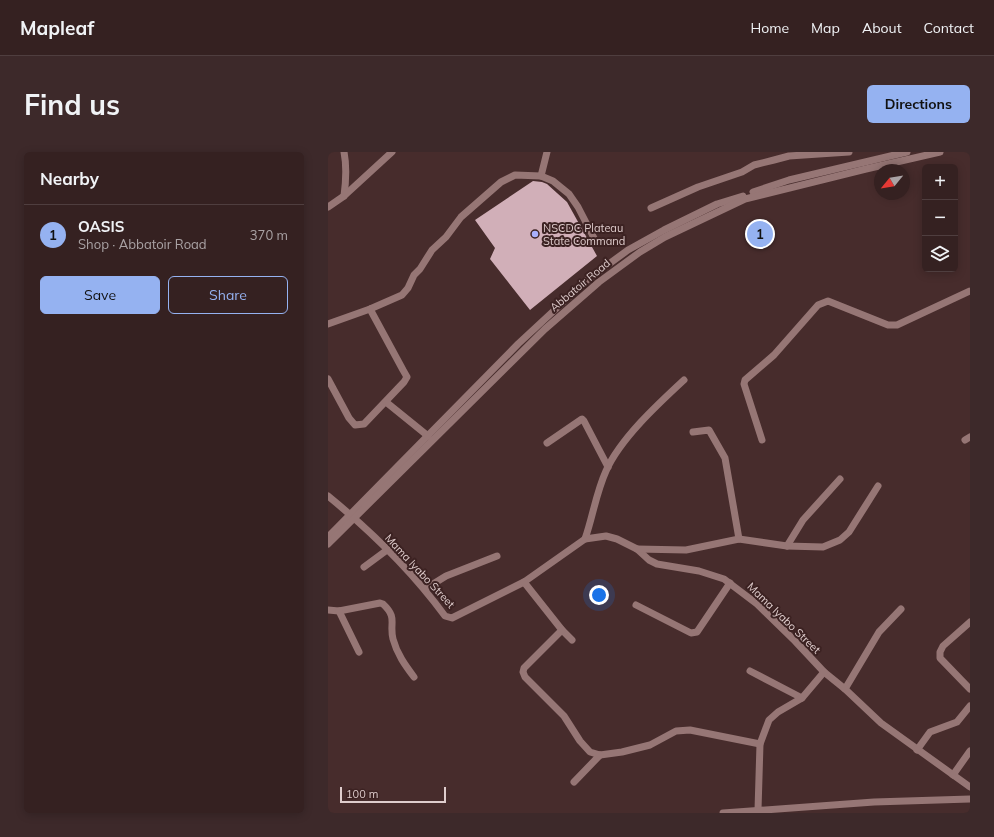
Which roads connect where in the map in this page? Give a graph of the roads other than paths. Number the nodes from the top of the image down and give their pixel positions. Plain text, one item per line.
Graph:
1 (344, 152) edge
2 (392, 152) edge
3 (547, 152) edge
4 (849, 152) edge
5 (907, 152) edge
6 (940, 152) edge
7 (892, 154) edge
8 (542, 176) junction
9 (344, 196) junction
10 (328, 207) edge
11 (651, 208) dead end
12 (596, 240) dead end
13 (970, 291) edge
14 (370, 309) junction
15 (328, 324) edge
16 (328, 379) edge
17 (684, 380) dead end
18 (386, 402) junction
19 (693, 432) dead end
20 (428, 436) junction
21 (762, 440) dead end
22 (547, 443) dead end
23 (608, 467) junction
24 (840, 479) dead end
25 (878, 486) dead end
26 (328, 496) edge
27 (352, 516) junction
28 (328, 536) edge
29 (585, 539) junction
30 (739, 539) junction
31 (328, 544) edge
32 (787, 546) junction
33 (637, 549) junction
34 (387, 550) junction
35 (497, 556) dead end
36 (364, 567) dead end
37 (524, 582) junction
38 (730, 583) junction
39 (425, 589) junction
40 (636, 605) dead end
41 (328, 610) edge
42 (900, 610) dead end
43 (339, 611) junction
44 (970, 622) edge
45 (562, 630) junction
46 (572, 640) dead end
47 (359, 652) dead end
48 (750, 672) dead end
49 (824, 672) junction
50 (414, 678) dead end
51 (845, 689) junction
52 (970, 689) edge
53 (802, 698) junction
54 (970, 706) edge
55 (760, 744) junction
56 (917, 750) junction
57 (970, 751) edge
58 (600, 755) junction
59 (953, 775) junction
60 (574, 782) dead end
61 (970, 787) edge
62 (970, 799) edge
63 (758, 810) junction
64 (723, 813) edge

1 - 9 street
2 - 9 street
3 - 8 street
4 - 11 street
5 - 7 street, Abbatoir Road
6 - 27 street, Abbatoir Road
7 - 20 street, Abbatoir Road
8 - 12 street
8 - 14 street
9 - 10 street
13 - 21 street
14 - 15 street
14 - 18 street
16 - 18 street
17 - 23 street
18 - 20 street
19 - 30 street
20 - 27 street, Abbatoir Road
22 - 23 street
23 - 29 street
24 - 32 street
25 - 32 street
26 - 27 street, Mama Iyabo Street
27 - 28 street, Abbatoir Road
27 - 31 street, Abbatoir Road
27 - 34 street, Mama Iyabo Street
29 - 33 street, Mama Iyabo Street
29 - 37 street, Mama Iyabo Street
30 - 32 street
30 - 33 street
33 - 38 street, Mama Iyabo Street
34 - 36 street
34 - 39 street, Mama Iyabo Street
35 - 39 street
37 - 39 street, Mama Iyabo Street
37 - 45 street
38 - 40 street
38 - 49 street, Mama Iyabo Street
41 - 43 street
42 - 51 street
43 - 47 street
43 - 50 street
44 - 52 street
45 - 46 street
45 - 58 street
48 - 53 street
49 - 51 street, Mama Iyabo Street
49 - 53 street
51 - 56 street, Mama Iyabo Street
53 - 55 street
54 - 56 street
55 - 58 street
55 - 63 street
56 - 59 street, Mama Iyabo Street
57 - 59 street
58 - 60 street
59 - 61 street, Mama Iyabo Street
62 - 63 street
63 - 64 street

